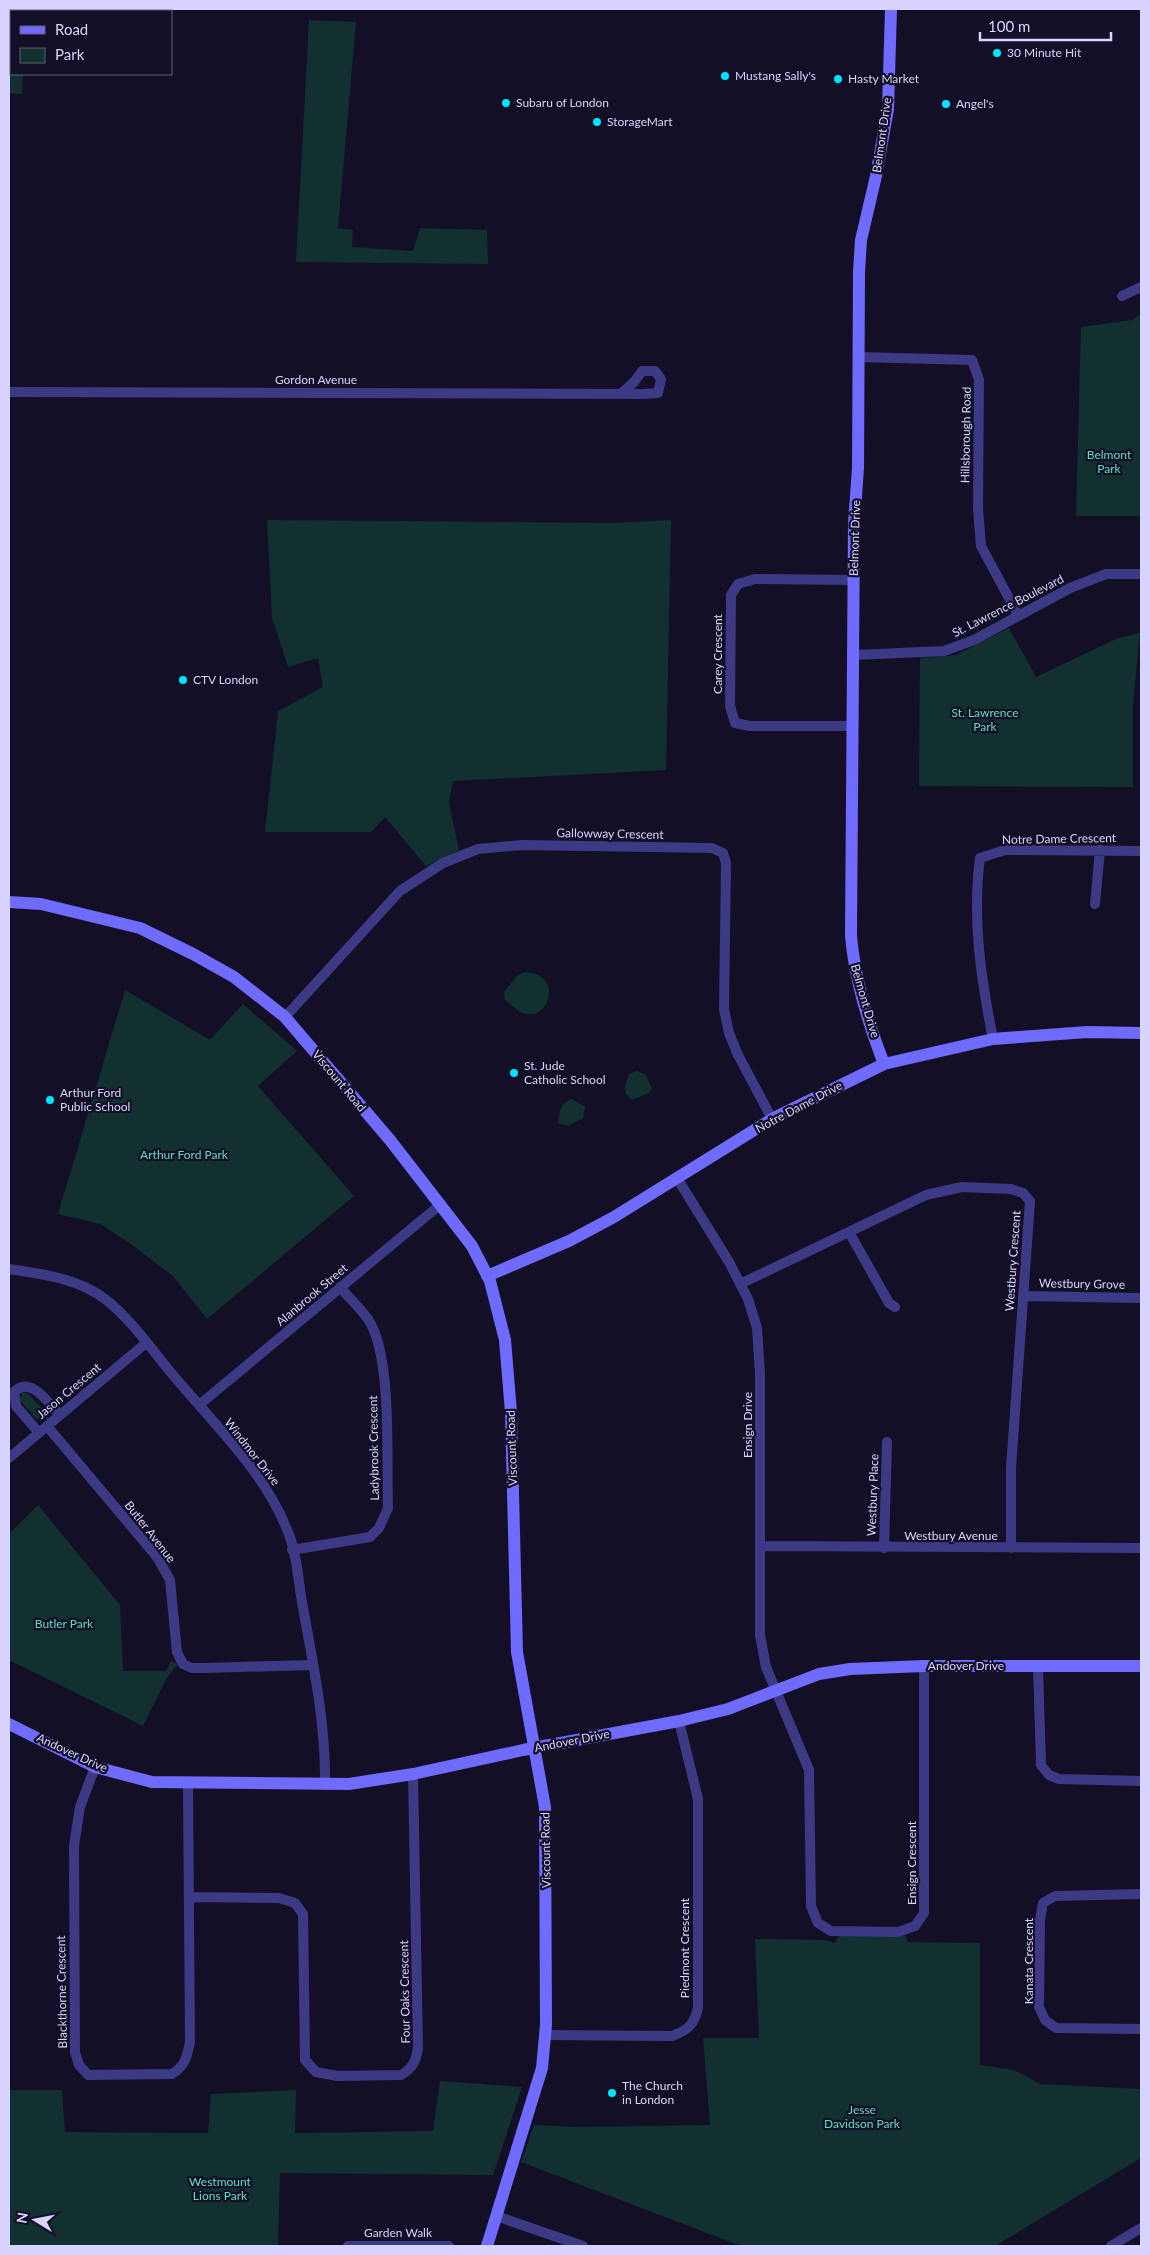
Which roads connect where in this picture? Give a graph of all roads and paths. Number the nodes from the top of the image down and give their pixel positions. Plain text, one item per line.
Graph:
1 (891, 9) edge
2 (1141, 287) edge
3 (1122, 296) dead end
4 (859, 357) junction
5 (9, 392) edge
6 (622, 392) dead end
7 (1141, 574) edge
8 (854, 580) junction
9 (1018, 615) junction
10 (854, 655) junction
11 (853, 726) junction
12 (1100, 850) junction
13 (1141, 851) edge
14 (9, 902) edge
15 (1095, 904) dead end
16 (285, 1017) junction
17 (1141, 1032) edge
18 (994, 1039) junction
19 (884, 1064) junction
20 (772, 1119) junction
21 (677, 1178) junction
22 (441, 1204) junction
23 (849, 1232) junction
24 (9, 1269) edge
25 (487, 1276) junction
26 (740, 1284) junction
27 (340, 1288) junction
28 (1023, 1296) junction
29 (1141, 1298) edge
30 (895, 1307) dead end
31 (146, 1343) junction
32 (199, 1405) junction
33 (60, 1415) junction
34 (47, 1426) junction
35 (38, 1433) junction
36 (887, 1442) dead end
37 (9, 1458) edge
38 (760, 1546) junction
39 (884, 1548) junction
40 (1011, 1548) junction
41 (1141, 1548) edge
42 (292, 1550) junction
43 (313, 1665) junction
44 (924, 1666) junction
45 (1038, 1666) junction
46 (1141, 1666) edge
47 (778, 1691) junction
48 (679, 1721) junction
49 (9, 1724) edge
50 (536, 1748) junction
51 (95, 1767) junction
52 (413, 1774) junction
53 (1141, 1781) edge
54 (188, 1784) junction
55 (325, 1785) junction
56 (1141, 1894) edge
57 (189, 1896) junction
58 (1141, 2029) edge
59 (545, 2035) junction
60 (496, 2216) junction
61 (1141, 2228) edge
62 (348, 2246) edge
63 (448, 2246) edge
64 (487, 2246) edge
65 (583, 2246) edge
66 (1110, 2246) edge

1 - 4 street, Belmont Drive
2 - 3 street
4 - 8 street, Belmont Drive
4 - 9 street, Hillsborough Road
5 - 6 street, Gordon Avenue
7 - 9 street, St. Lawrence Boulevard
8 - 10 street, Belmont Drive
8 - 11 street, Carey Crescent
9 - 10 street, St. Lawrence Boulevard
10 - 11 street, Belmont Drive
11 - 19 street, Belmont Drive
12 - 13 street, Notre Dame Crescent
12 - 15 street
12 - 18 street, Notre Dame Crescent
14 - 16 street, Viscount Road
16 - 20 street, Gallowway Crescent
16 - 22 street, Viscount Road
17 - 18 street, Notre Dame Drive
18 - 19 street, Notre Dame Drive
19 - 20 street, Notre Dame Drive
20 - 21 street, Notre Dame Drive
21 - 25 street, Notre Dame Drive
21 - 26 street, Ensign Drive
22 - 25 street, Viscount Road
22 - 27 street, Alanbrook Street
23 - 26 street, Westbury Crescent
23 - 28 street, Westbury Crescent
23 - 30 street
24 - 31 street, Windmor Drive
25 - 50 street, Viscount Road
26 - 38 street, Ensign Drive
27 - 32 street, Alanbrook Street
27 - 42 street, Ladybrook Crescent
28 - 29 street, Westbury Grove
28 - 40 street, Westbury Crescent
31 - 32 street, Windmor Drive
31 - 33 street, Jason Crescent
32 - 42 street, Windmor Drive
33 - 34 street, Jason Crescent
33 - 35 street
34 - 35 street, Jason Crescent
34 - 43 street, Butler Avenue
35 - 37 street, Jason Crescent
36 - 39 street, Westbury Place
38 - 39 street, Westbury Avenue
38 - 47 street, Ensign Drive
39 - 40 street, Westbury Avenue
40 - 41 street, Westbury Avenue
42 - 43 street, Windmor Drive
43 - 55 street, Windmor Drive
44 - 45 street, Andover Drive
44 - 47 street, Andover Drive
44 - 47 street, Ensign Crescent
45 - 46 street, Andover Drive
45 - 53 street
47 - 48 street, Andover Drive
48 - 50 street, Andover Drive
48 - 59 street, Piedmont Crescent
49 - 51 street, Andover Drive
50 - 52 street, Andover Drive
50 - 59 street, Viscount Road
51 - 54 street, Andover Drive
51 - 57 street, Blackthorne Crescent
52 - 55 street, Andover Drive
52 - 57 street, Four Oaks Crescent
54 - 55 street, Andover Drive
54 - 57 street, Blackthorne Crescent
56 - 58 street, Kanata Crescent
59 - 60 street, Viscount Road
60 - 64 street, Viscount Road
60 - 65 street
61 - 66 street
62 - 63 street, Garden Walk

